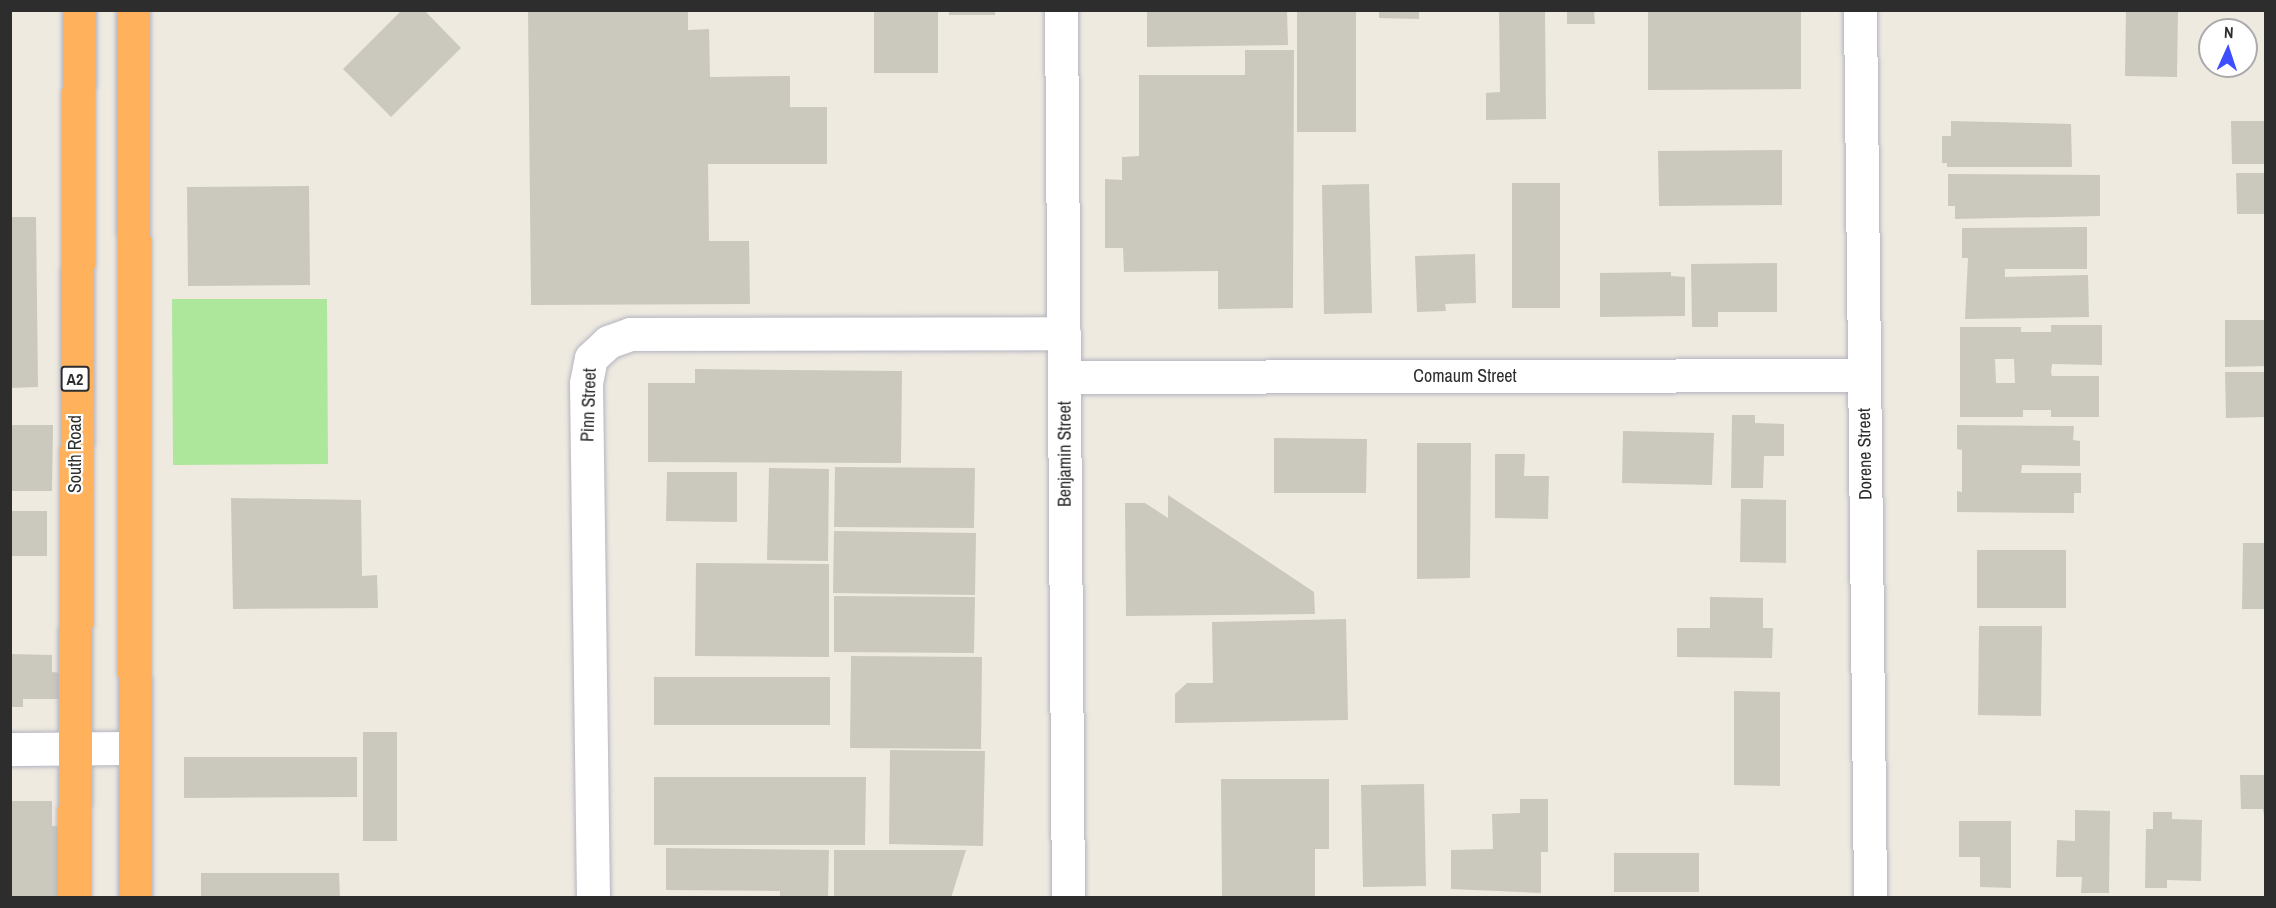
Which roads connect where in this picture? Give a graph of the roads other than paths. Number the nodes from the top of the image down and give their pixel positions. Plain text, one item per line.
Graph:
1 (79, 10) edge
2 (134, 10) edge
3 (1061, 10) edge
4 (1860, 10) edge
5 (1064, 333) junction
6 (1864, 375) junction
7 (1065, 377) junction
8 (72, 748) junction
9 (134, 748) junction
10 (10, 749) edge
11 (74, 897) edge
12 (135, 897) edge
13 (593, 897) edge
14 (1068, 897) edge
15 (1870, 897) edge

1 - 8 highway, South Road / A2
2 - 9 highway
3 - 5 street, Benjamin Street
4 - 6 street, Dorene Street
5 - 7 street, Benjamin Street
5 - 13 street, Pinn Street
6 - 7 street, Comaum Street
6 - 15 street, Dorene Street
7 - 14 street, Benjamin Street
8 - 9 street
8 - 10 street
8 - 11 highway, South Road / A2
9 - 12 highway

